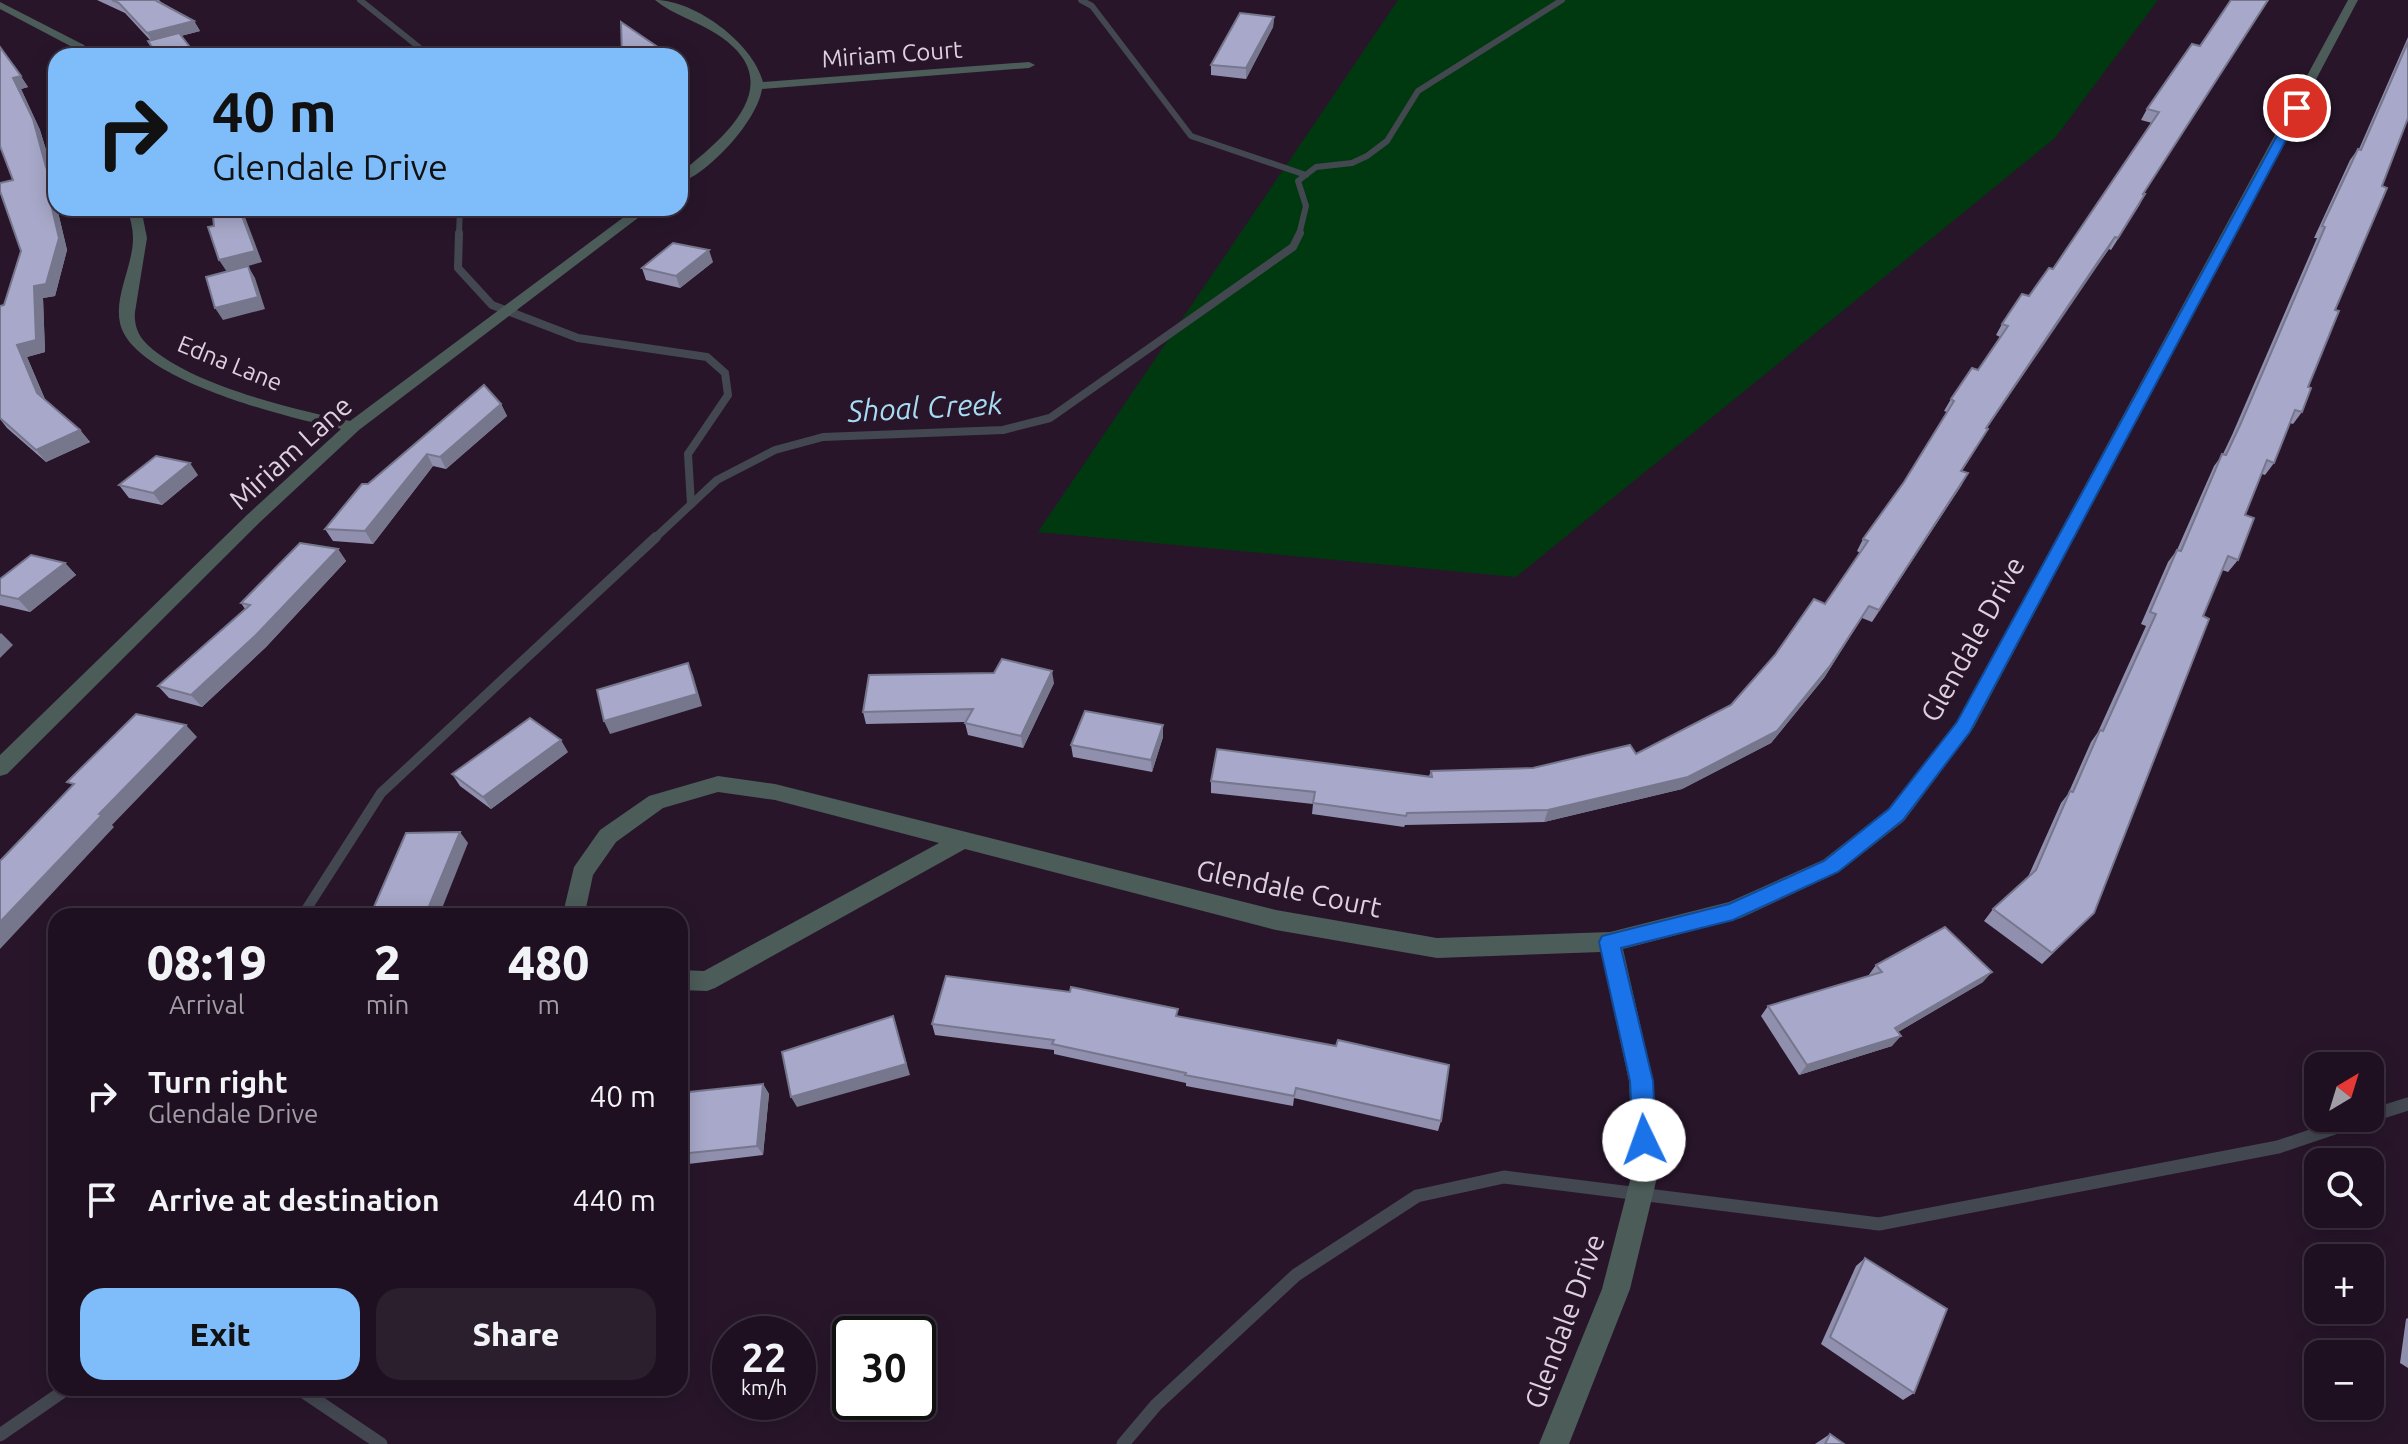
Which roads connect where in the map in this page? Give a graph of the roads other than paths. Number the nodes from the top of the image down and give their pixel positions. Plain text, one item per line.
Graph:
1 (660, 0) edge
2 (2353, 0) edge
3 (0, 5) edge
4 (81, 48) edge
5 (1029, 65) dead end
6 (758, 86) junction
7 (688, 172) edge
8 (136, 216) edge
9 (633, 216) edge
10 (353, 427) junction
11 (0, 768) edge
12 (963, 840) junction
13 (575, 908) edge
14 (1610, 942) junction
15 (688, 980) edge
16 (1554, 1444) edge

1 - 6 street
2 - 14 street, Glendale Drive
3 - 4 street
5 - 6 street, Miriam Court
6 - 7 street
8 - 10 street, Edna Lane
9 - 10 street, Miriam Lane
10 - 11 street, Miriam Lane
12 - 13 street, Glendale Court
12 - 14 street, Glendale Court
12 - 15 street
14 - 16 street, Glendale Drive

